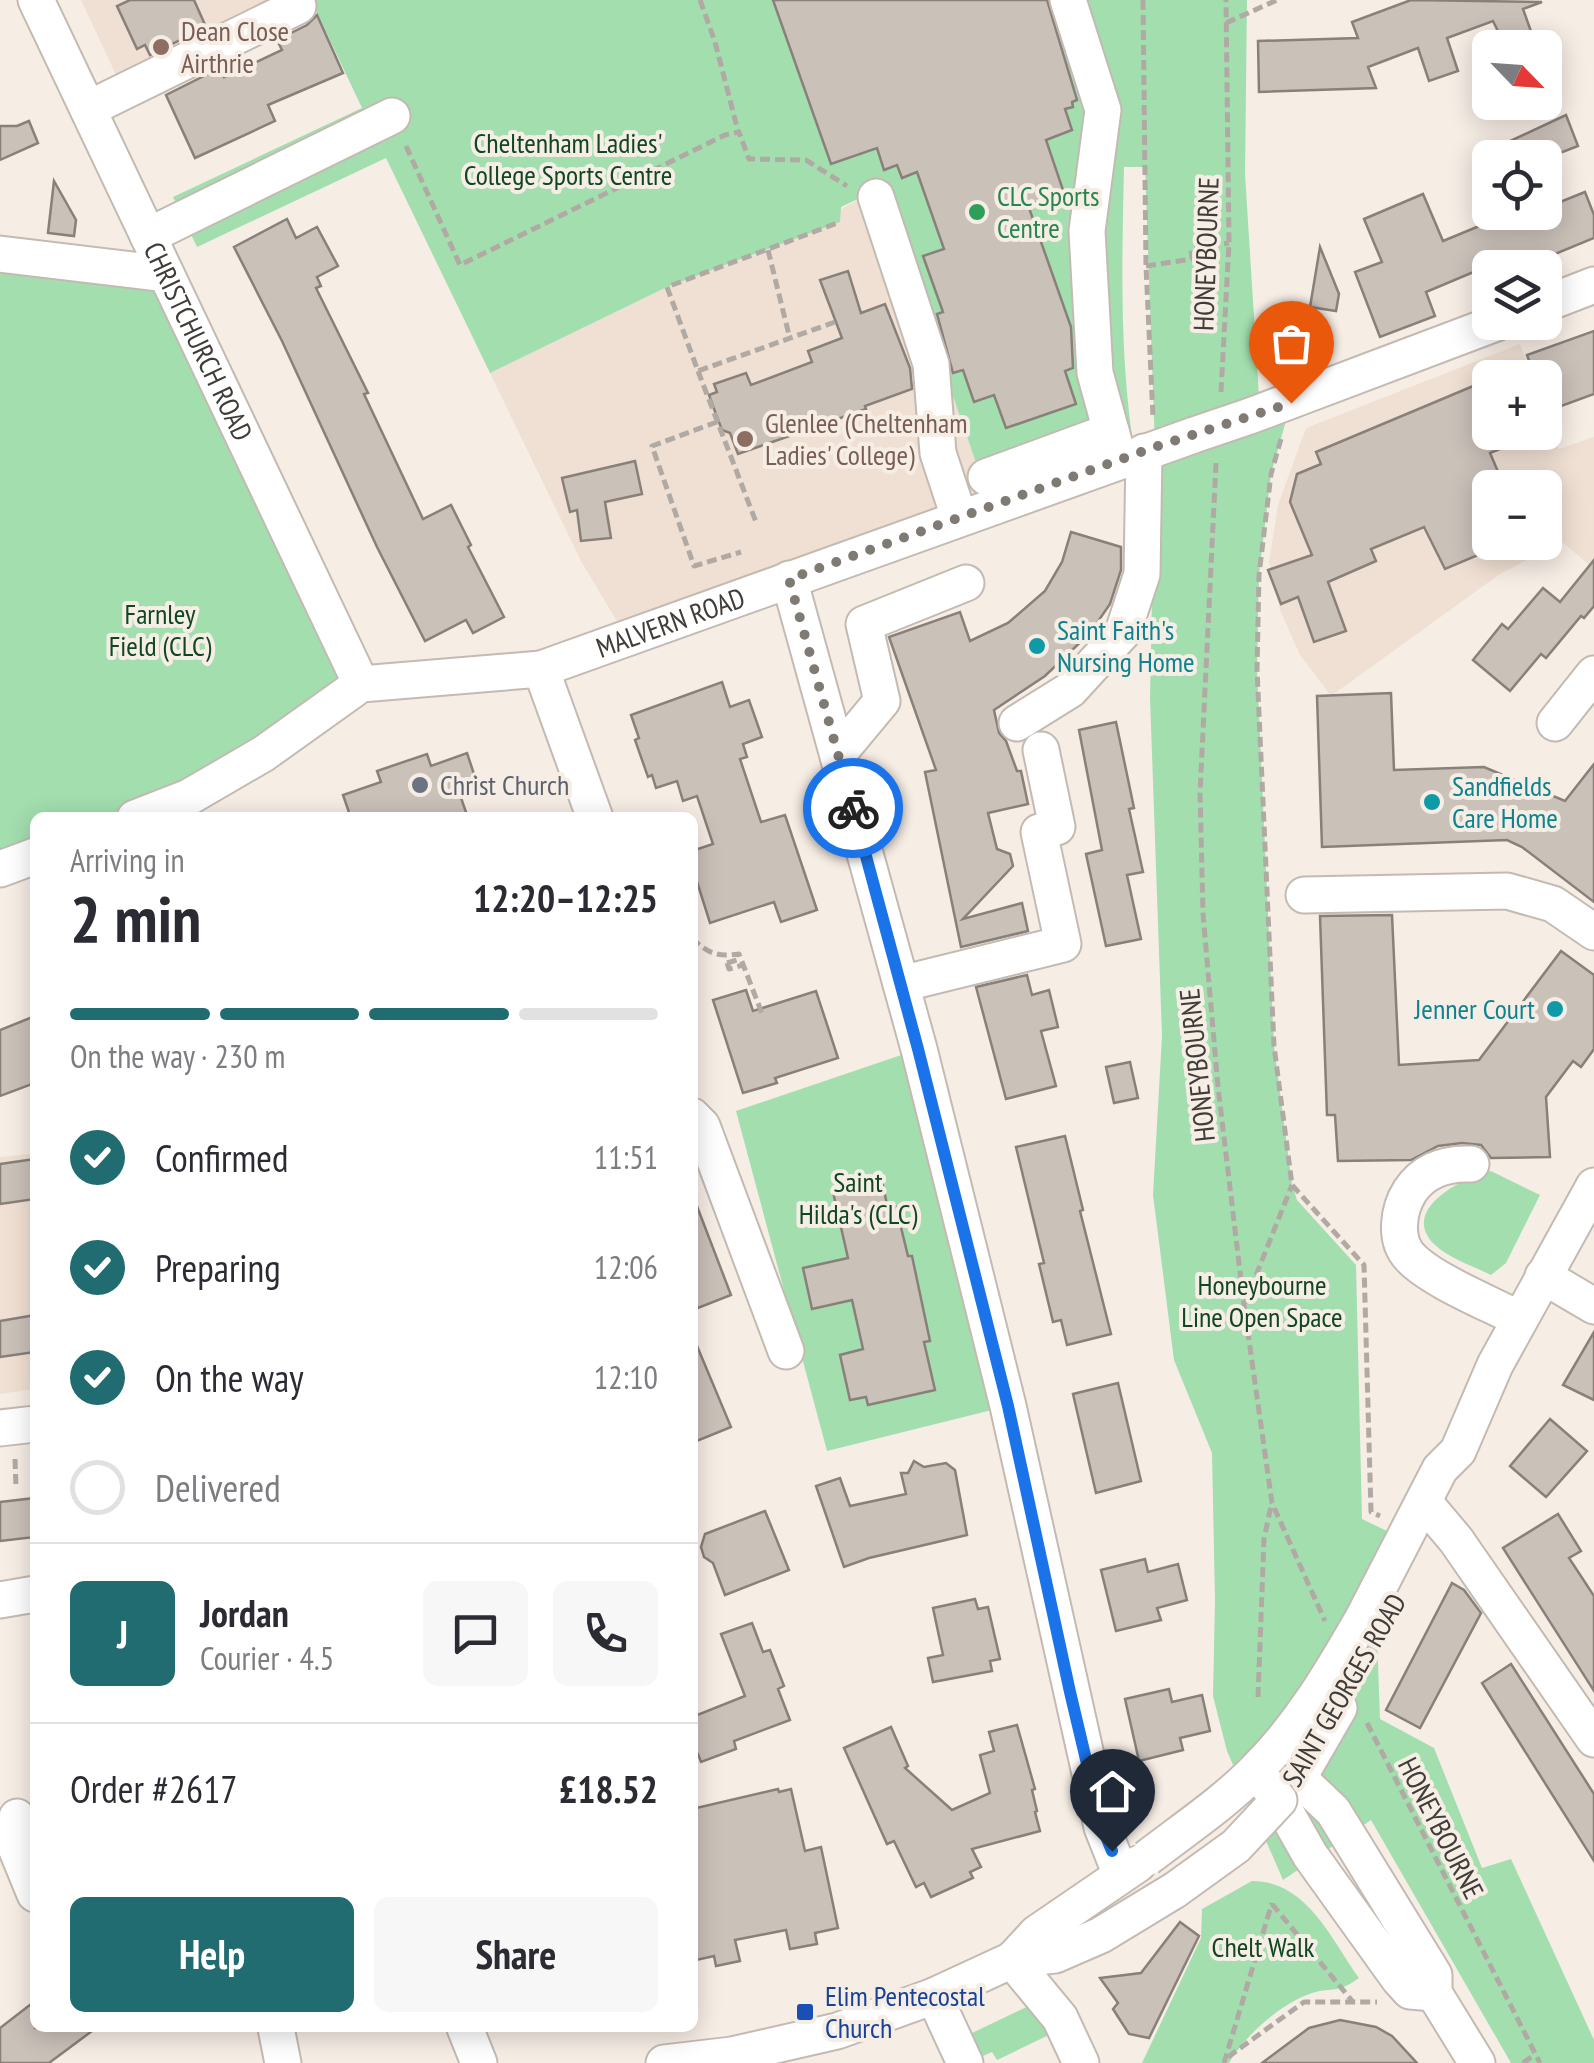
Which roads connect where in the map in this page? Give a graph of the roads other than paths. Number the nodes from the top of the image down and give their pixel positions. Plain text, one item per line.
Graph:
1 (36, 0) edge
2 (1068, 0) edge
3 (298, 6) dead end
4 (88, 109) junction
5 (392, 116) road end
6 (876, 197) road end
7 (148, 236) junction
8 (0, 254) edge
9 (166, 274) junction
10 (1594, 286) edge
11 (1562, 298) edge
12 (1472, 332) edge
13 (1132, 447) junction
14 (959, 517) junction
15 (789, 579) junction
16 (966, 583) dead end
17 (867, 638) junction
18 (811, 657) junction
19 (541, 669) junction
20 (1594, 674) edge
21 (361, 684) junction
22 (1017, 723) dead end
23 (1554, 723) dead end
24 (1041, 750) dead end
25 (838, 754) junction
26 (150, 812) edge
27 (593, 812) edge
28 (30, 858) edge
29 (0, 868) edge
30 (1304, 895) dead end
31 (1594, 932) edge
32 (901, 984) junction
33 (698, 1122) edge
34 (1471, 1164) dead end
35 (1594, 1186) edge
36 (1544, 1276) junction
37 (1594, 1306) edge
38 (1520, 1319) junction
39 (786, 1351) dead end
40 (30, 1425) edge
41 (0, 1428) edge
42 (1424, 1515) junction
43 (30, 1595) edge
44 (0, 1600) edge
45 (1376, 1619) junction
46 (1594, 1739) edge
47 (1264, 1762) junction
48 (1289, 1789) junction
49 (17, 1815) edge
50 (1134, 1866) junction
51 (30, 1882) edge
52 (1012, 1960) junction
53 (934, 1996) junction
54 (277, 2032) edge
55 (467, 2032) edge
56 (283, 2063) edge
57 (479, 2063) edge
58 (664, 2063) edge
59 (965, 2063) edge
60 (1081, 2063) edge
61 (1477, 2063) edge

1 - 4 street, CHRISTCHURCH ROAD
2 - 13 street
3 - 4 street
4 - 7 street, CHRISTCHURCH ROAD
5 - 7 street
6 - 14 street
7 - 9 street, CHRISTCHURCH ROAD
8 - 9 street
9 - 21 street, CHRISTCHURCH ROAD
10 - 11 street
12 - 13 street, MALVERN ROAD, bridge
13 - 14 street, MALVERN ROAD
13 - 22 street
14 - 15 street, MALVERN ROAD
15 - 18 street
15 - 19 street, MALVERN ROAD
16 - 17 street
17 - 18 street
17 - 25 street
18 - 25 street
19 - 21 street, MALVERN ROAD
19 - 27 street
20 - 23 street
21 - 26 street
24 - 32 street
25 - 32 street
28 - 29 street
30 - 31 street
32 - 50 street
33 - 39 street
34 - 38 street
35 - 36 street, SAINT GEORGES ROAD
36 - 37 street
36 - 38 street, SAINT GEORGES ROAD
38 - 42 street, SAINT GEORGES ROAD
40 - 41 street
42 - 45 street, SAINT GEORGES ROAD
42 - 46 street
43 - 44 street
45 - 47 street, SAINT GEORGES ROAD, bridge
45 - 48 street, SAINT GEORGES ROAD
47 - 48 street
47 - 50 street, SAINT GEORGES ROAD, bridge
48 - 52 street, SAINT GEORGES ROAD, bridge
48 - 61 street
49 - 51 street
50 - 52 street, SAINT GEORGES ROAD
52 - 53 street, SAINT GEORGES ROAD
52 - 60 street
53 - 58 street, SAINT GEORGES ROAD
53 - 59 street
54 - 56 street
55 - 57 street

